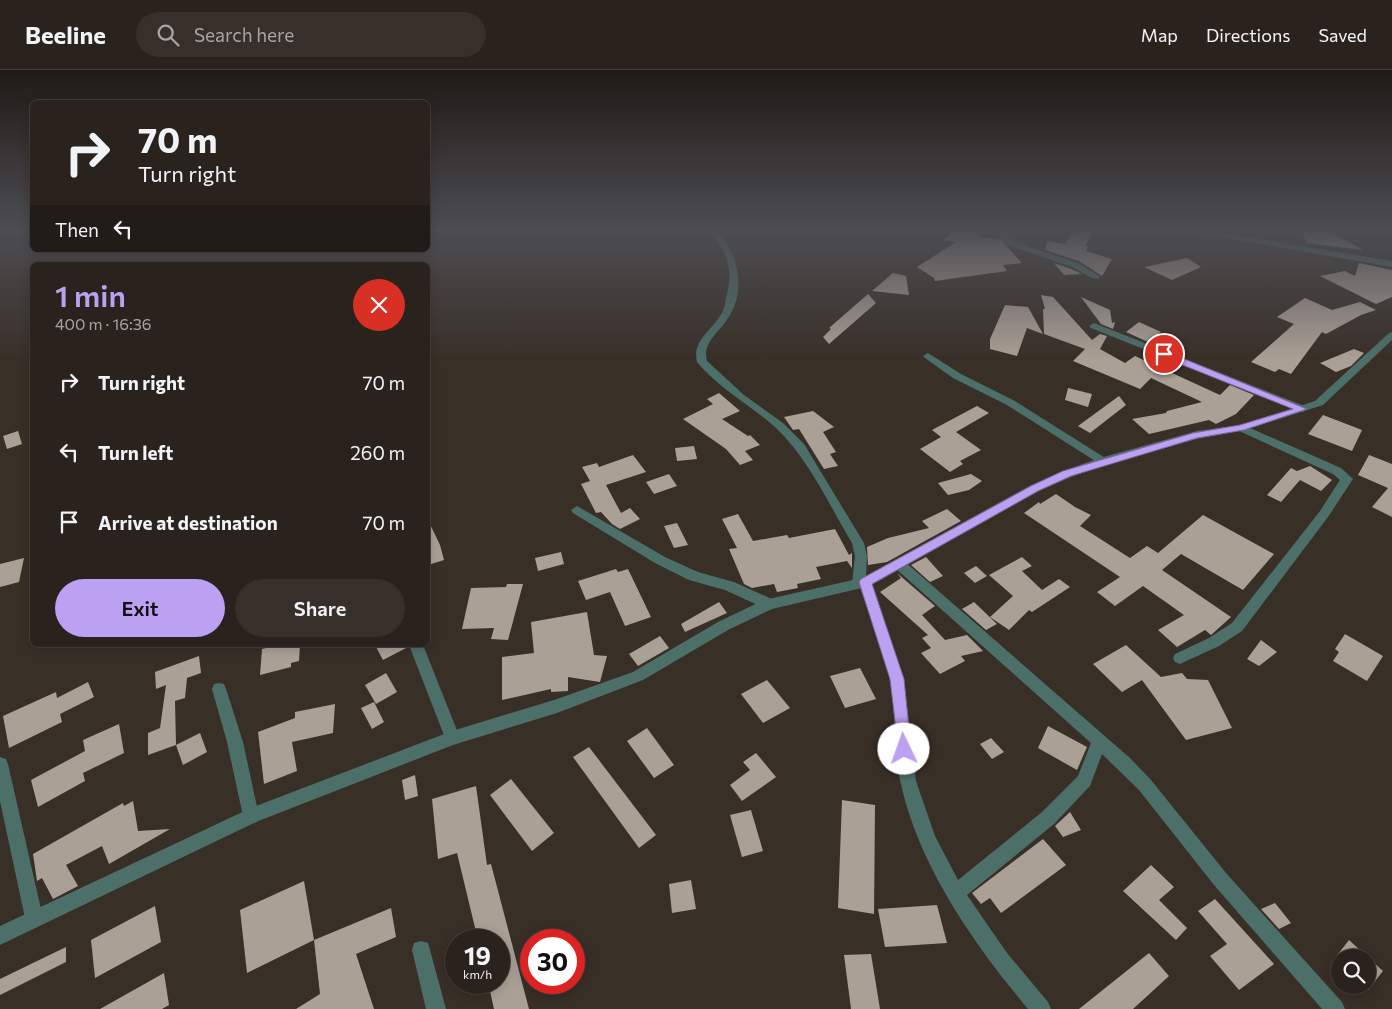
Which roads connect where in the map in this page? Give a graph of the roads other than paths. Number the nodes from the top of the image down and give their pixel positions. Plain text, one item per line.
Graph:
1 (734, 274) edge
2 (1091, 274) edge
3 (1097, 277) dead end
4 (1094, 326) dead end
5 (1392, 335) edge
6 (928, 356) dead end
7 (1303, 409) junction
8 (1241, 428) junction
9 (1104, 461) junction
10 (576, 510) dead end
11 (899, 564) junction
12 (862, 583) junction
13 (769, 604) junction
14 (417, 647) edge
15 (1180, 658) dead end
16 (219, 689) dead end
17 (452, 738) junction
18 (1099, 742) junction
19 (0, 764) edge
20 (251, 816) junction
21 (957, 892) junction
22 (34, 918) junction
23 (0, 936) edge
24 (421, 950) dead end
25 (436, 1009) edge
26 (1041, 1009) edge
27 (1335, 1009) edge

1 - 12 street
2 - 3 street
4 - 7 street
5 - 7 street
6 - 9 street
7 - 8 street
8 - 9 street
8 - 15 street
9 - 11 street
10 - 13 street
11 - 12 street
11 - 18 street
12 - 13 street
12 - 21 street
13 - 17 street
14 - 17 street
16 - 20 street
17 - 20 street
18 - 21 street
18 - 27 street
19 - 22 street
20 - 22 street
21 - 26 street
22 - 23 street
24 - 25 street

